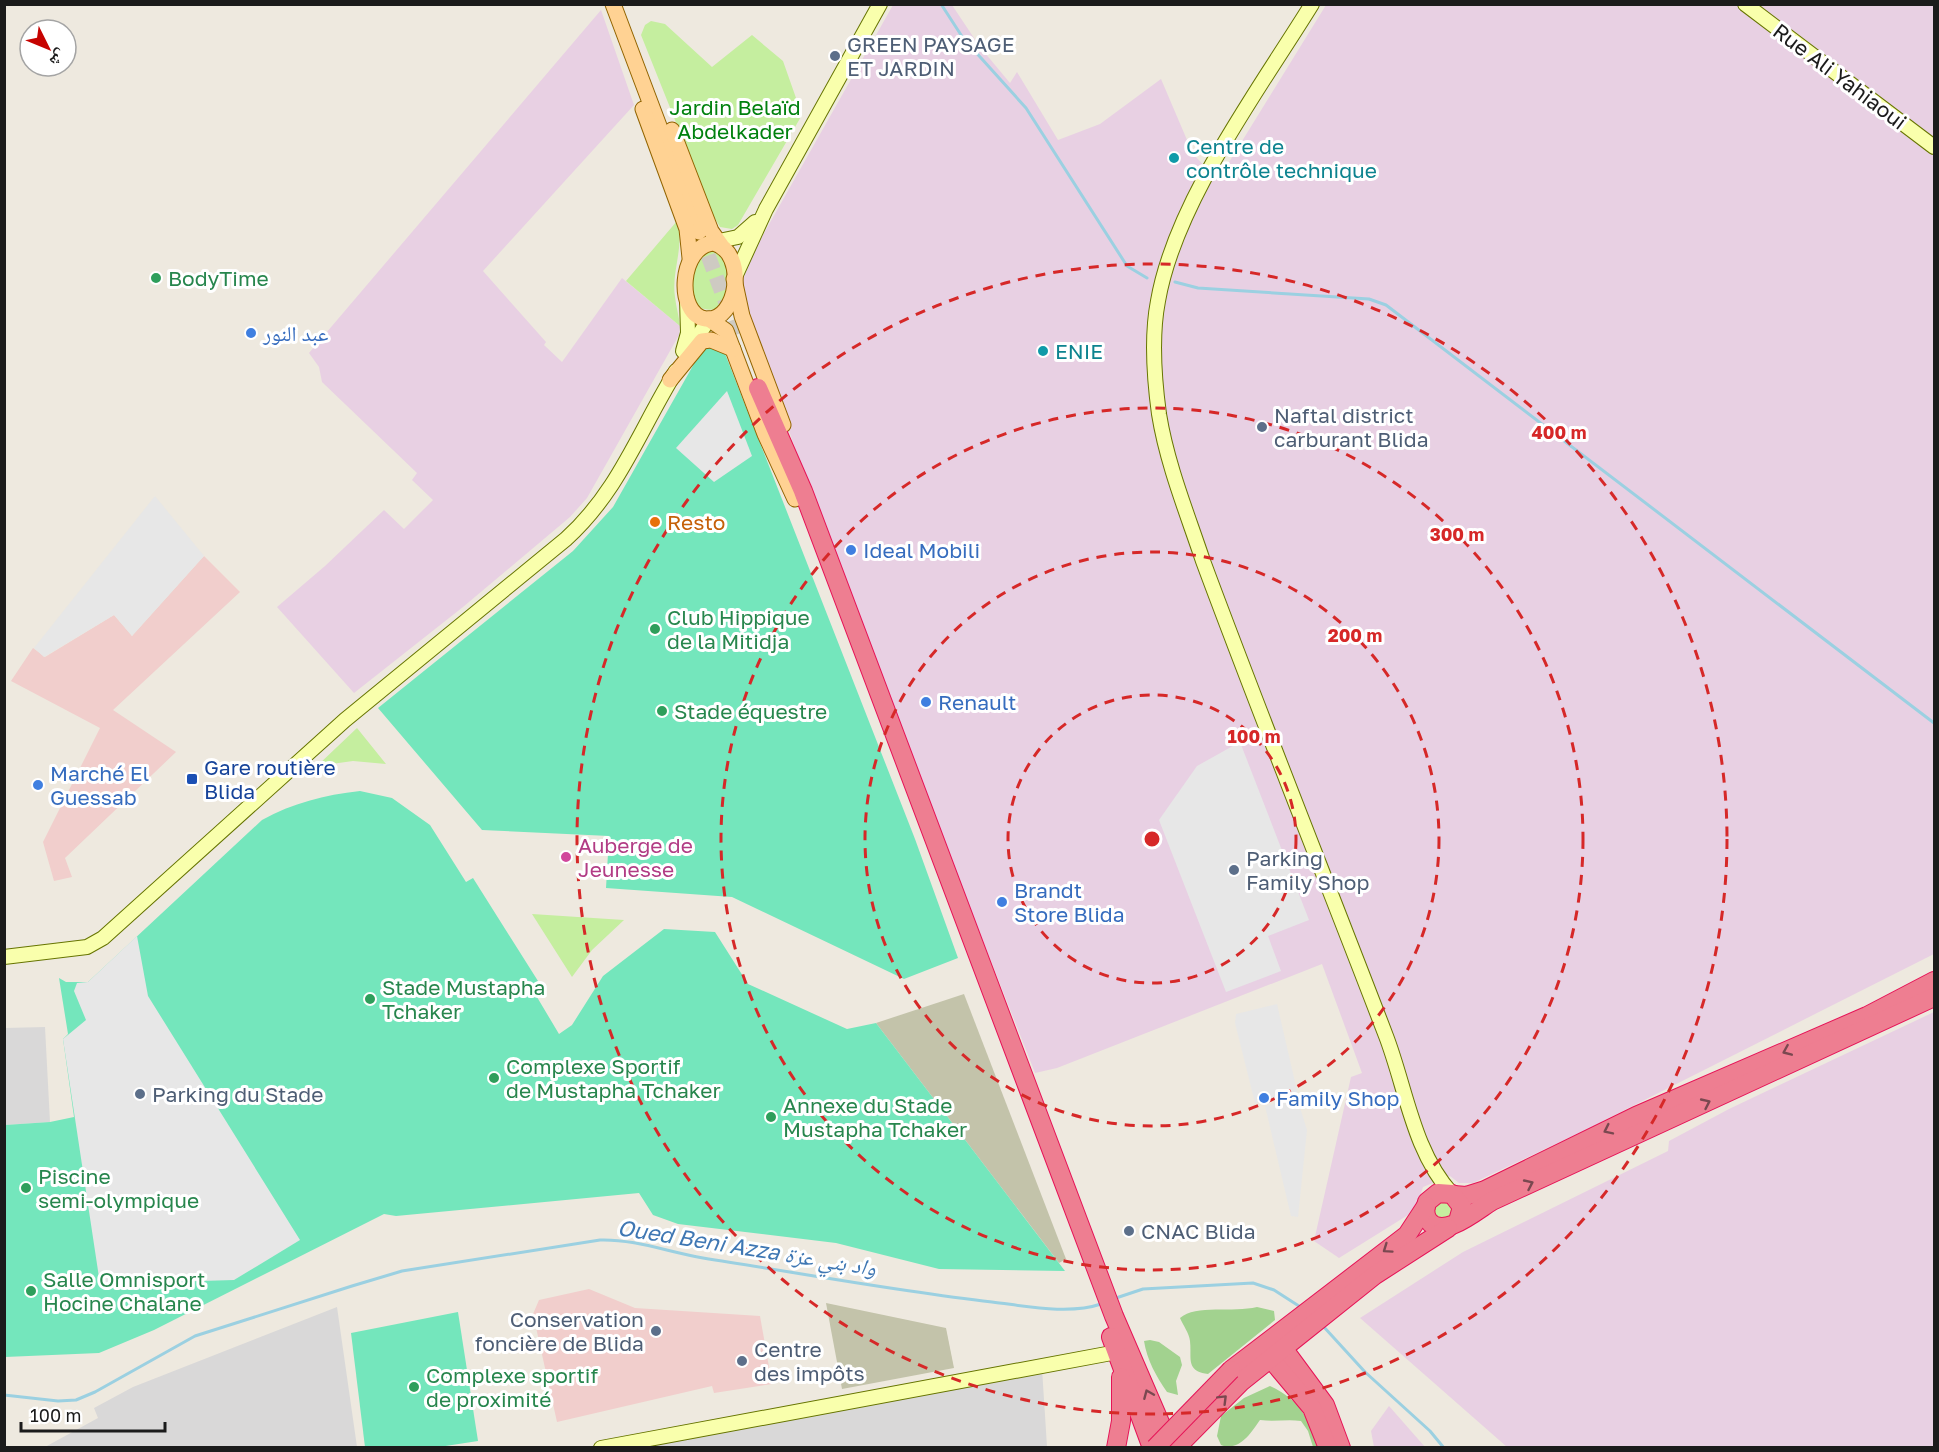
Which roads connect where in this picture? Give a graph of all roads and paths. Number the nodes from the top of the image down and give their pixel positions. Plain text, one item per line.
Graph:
1 (613, 4) edge
2 (880, 4) edge
3 (1312, 4) edge
4 (1745, 4) edge
5 (636, 64) junction
6 (1935, 147) edge
7 (766, 209) junction
8 (711, 240) junction
9 (690, 258) junction
10 (734, 279) junction
11 (687, 299) junction
12 (709, 319) junction
13 (735, 342) junction
14 (670, 380) junction
15 (758, 388) joint
16 (799, 495) junction
17 (4, 957) edge
18 (1935, 981) edge
19 (1935, 997) edge
20 (1430, 1164) junction
21 (1453, 1195) junction
22 (1426, 1204) junction
23 (1453, 1224) junction
24 (1331, 1300) junction
25 (1109, 1317) junction
26 (1274, 1349) junction
27 (1119, 1358) junction
28 (1236, 1376) junction
29 (1292, 1383) junction
30 (601, 1448) edge
31 (1116, 1448) edge
32 (1154, 1448) edge
33 (1171, 1448) edge
34 (1176, 1448) edge
35 (1328, 1448) edge
36 (1341, 1448) edge

1 - 5 main road
2 - 7 street
3 - 20 street
4 - 6 street, Rue Ali Yahiaoui
5 - 8 main road
5 - 9 main road
7 - 8 street
7 - 10 street
8 - 9 main road
8 - 10 main road
9 - 11 main road
10 - 12 main road
10 - 16 main road
11 - 12 main road
11 - 14 street
12 - 13 main road
12 - 14 street
13 - 14 main road
13 - 15 main road
13 - 16 main road
14 - 17 street
15 - 16 highway
16 - 25 highway
18 -> 21 highway
23 -> 19 highway
20 - 21 street
20 - 22 street
21 - 22 highway
21 - 23 highway
22 - 23 highway
22 -> 24 highway
23 - 24 highway
24 - 26 highway
25 - 27 highway
33 -> 25 highway
26 - 28 highway
26 - 29 highway
26 - 36 highway
27 - 30 street
27 - 31 highway
27 - 32 highway
28 - 29 highway
28 - 32 highway, bridge
34 -> 28 highway
29 - 35 highway

